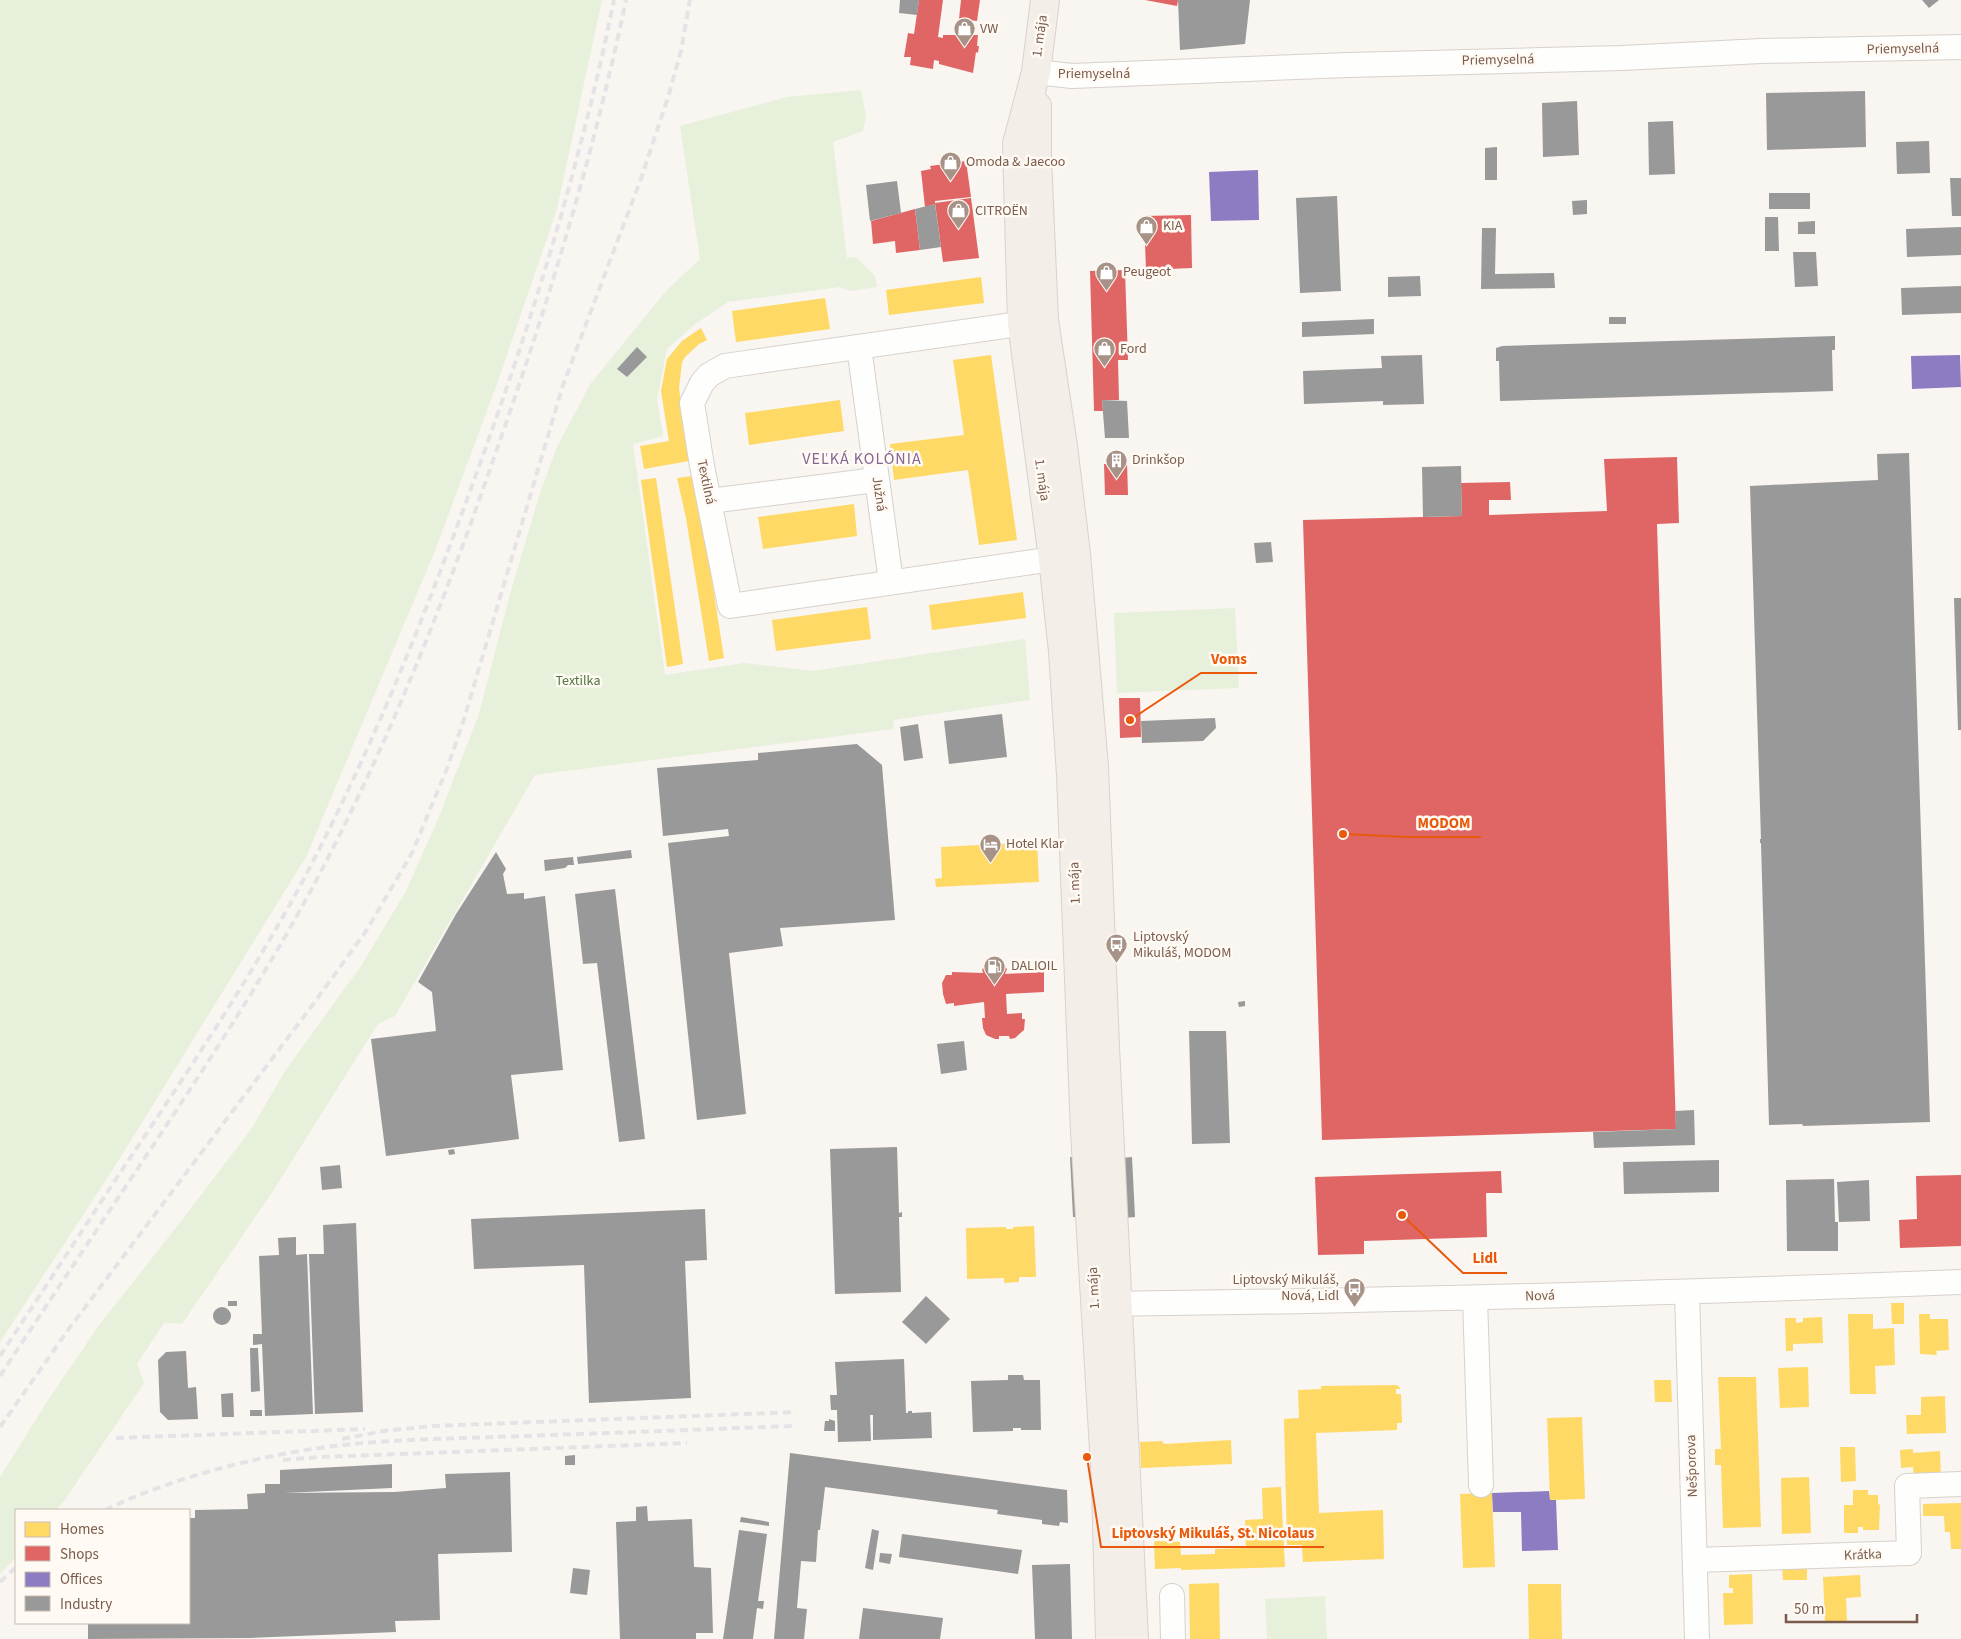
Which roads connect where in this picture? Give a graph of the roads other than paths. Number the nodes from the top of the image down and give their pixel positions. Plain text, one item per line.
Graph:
1 (1045, 0) edge
2 (1961, 47) edge
3 (1036, 72) junction
4 (1033, 322) junction
5 (859, 347) junction
6 (876, 480) junction
7 (710, 501) junction
8 (1053, 559) junction
9 (891, 582) junction
10 (1961, 1282) edge
11 (1687, 1292) junction
12 (1475, 1298) junction
13 (1106, 1304) junction
14 (1481, 1484) dead end
15 (1961, 1484) edge
16 (1695, 1560) junction
17 (1172, 1596) dead end
18 (1110, 1639) edge
19 (1134, 1639) edge
20 (1173, 1639) edge
21 (1697, 1639) edge

1 - 3 main road, 1. mája
2 - 3 street, Priemyselná
3 - 4 main road, 1. mája
4 - 5 street, Textilná
4 - 8 main road, 1. mája
4 - 13 main road, 1. mája
5 - 6 street, Južná
5 - 7 street, Textilná
6 - 7 street
6 - 9 street, Južná
7 - 9 street, Textilná
8 - 9 street, Textilná
8 - 13 main road, 1. mája
10 - 11 street, Nová
11 - 12 street, Nová
11 - 16 street, Nešporova
12 - 13 street, Nová
12 - 14 street
13 - 18 main road, 1. mája
13 - 19 main road, 1. mája
15 - 16 street, Krátka
16 - 21 street, Nešporova
17 - 20 street

